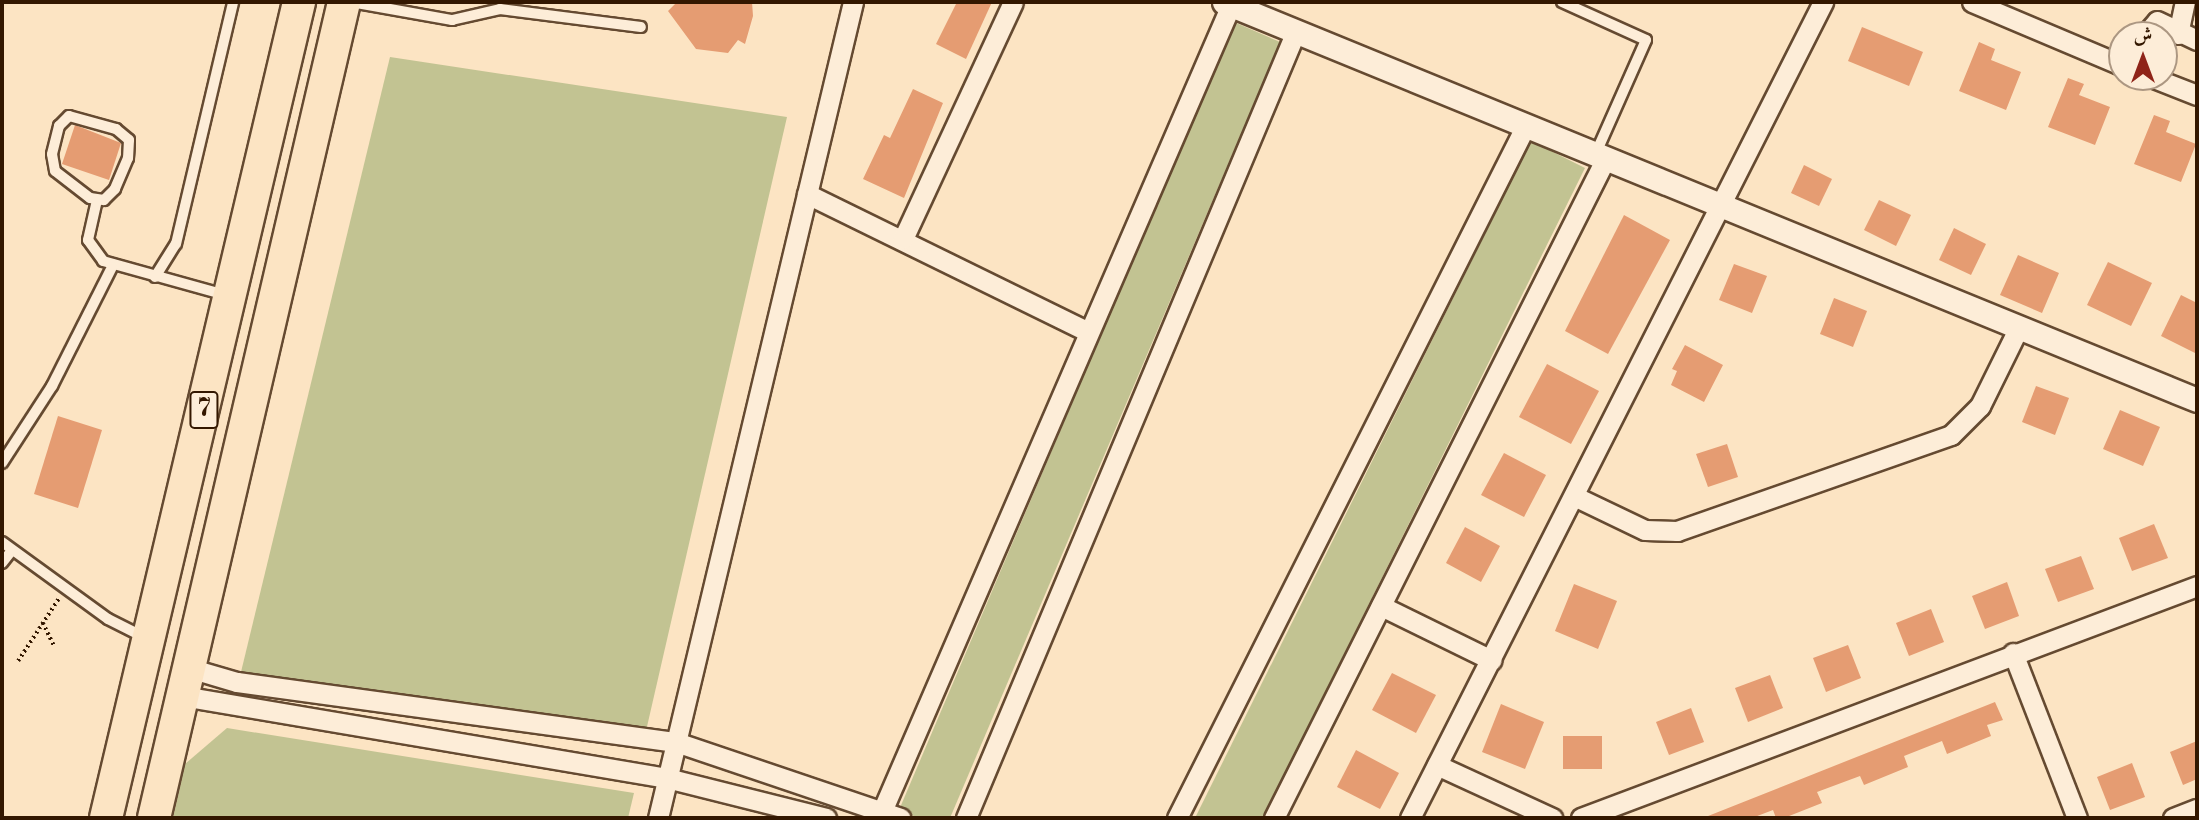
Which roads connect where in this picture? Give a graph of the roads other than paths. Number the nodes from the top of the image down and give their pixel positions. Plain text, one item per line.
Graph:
1 (233, 2) edge
2 (299, 2) edge
3 (344, 2) edge
4 (351, 2) edge
5 (853, 2) edge
6 (1013, 2) edge
7 (1562, 2) edge
8 (1823, 2) edge
9 (1972, 2) edge
10 (2185, 2) edge
11 (1227, 3) edge
12 (641, 27) dead end
13 (1296, 31) junction
14 (2178, 34) joint
15 (2197, 40) edge
16 (2108, 58) edge
17 (2178, 88) edge
18 (2197, 95) edge
19 (1526, 125) junction
20 (1601, 156) junction
21 (807, 194) junction
22 (97, 200) junction
23 (1719, 204) junction
24 (903, 239) junction
25 (111, 267) junction
26 (155, 277) junction
27 (230, 296) junction
28 (2019, 327) junction
29 (1087, 331) junction
30 (2197, 400) edge
31 (2, 463) edge
32 (1576, 497) junction
33 (2, 542) edge
34 (12, 550) junction
35 (2, 563) edge
36 (2197, 586) edge
37 (1381, 606) junction
38 (150, 640) junction
39 (2013, 653) junction
40 (1491, 660) junction
41 (189, 669) junction
42 (676, 742) junction
43 (1437, 765) junction
44 (667, 778) junction
45 (883, 809) junction
46 (2197, 809) edge
47 (106, 818) edge
48 (154, 818) edge
49 (658, 818) edge
50 (826, 818) edge
51 (901, 818) edge
52 (966, 818) edge
53 (1177, 818) edge
54 (1274, 818) edge
55 (1410, 818) edge
56 (1552, 818) edge
57 (1581, 818) edge
58 (2077, 818) edge
59 (2173, 818) edge

1 - 26 lane
2 - 27 highway, 7
3 - 41 highway, 7
4 - 12 lane
5 - 21 street
6 - 24 street
7 - 20 lane
8 - 23 street
9 - 16 street
10 - 14 street
11 - 13 street
11 - 29 street
13 - 19 street
13 - 52 street
14 - 15 street
17 - 18 street
19 - 20 street
19 - 53 street
20 - 23 street
20 - 37 street
21 - 24 street
21 - 42 street
22 - 22 lane
22 - 25 lane
23 - 28 street
23 - 32 street
24 - 29 street
25 - 26 lane
25 - 31 lane
26 - 27 lane
27 - 38 highway, 7
28 - 30 street
28 - 32 street
29 - 45 street
32 - 40 street
33 - 34 lane
34 - 35 lane
34 - 38 lane
36 - 39 street
37 - 40 street
37 - 54 street
38 - 41 highway
38 - 47 highway, 7
39 - 57 street
39 - 58 street
40 - 43 street
41 - 42 street
41 - 44 street
41 - 48 highway, 7
42 - 44 street
42 - 45 street
43 - 55 street
43 - 56 street
44 - 49 street
44 - 50 street
45 - 51 street
46 - 59 street

